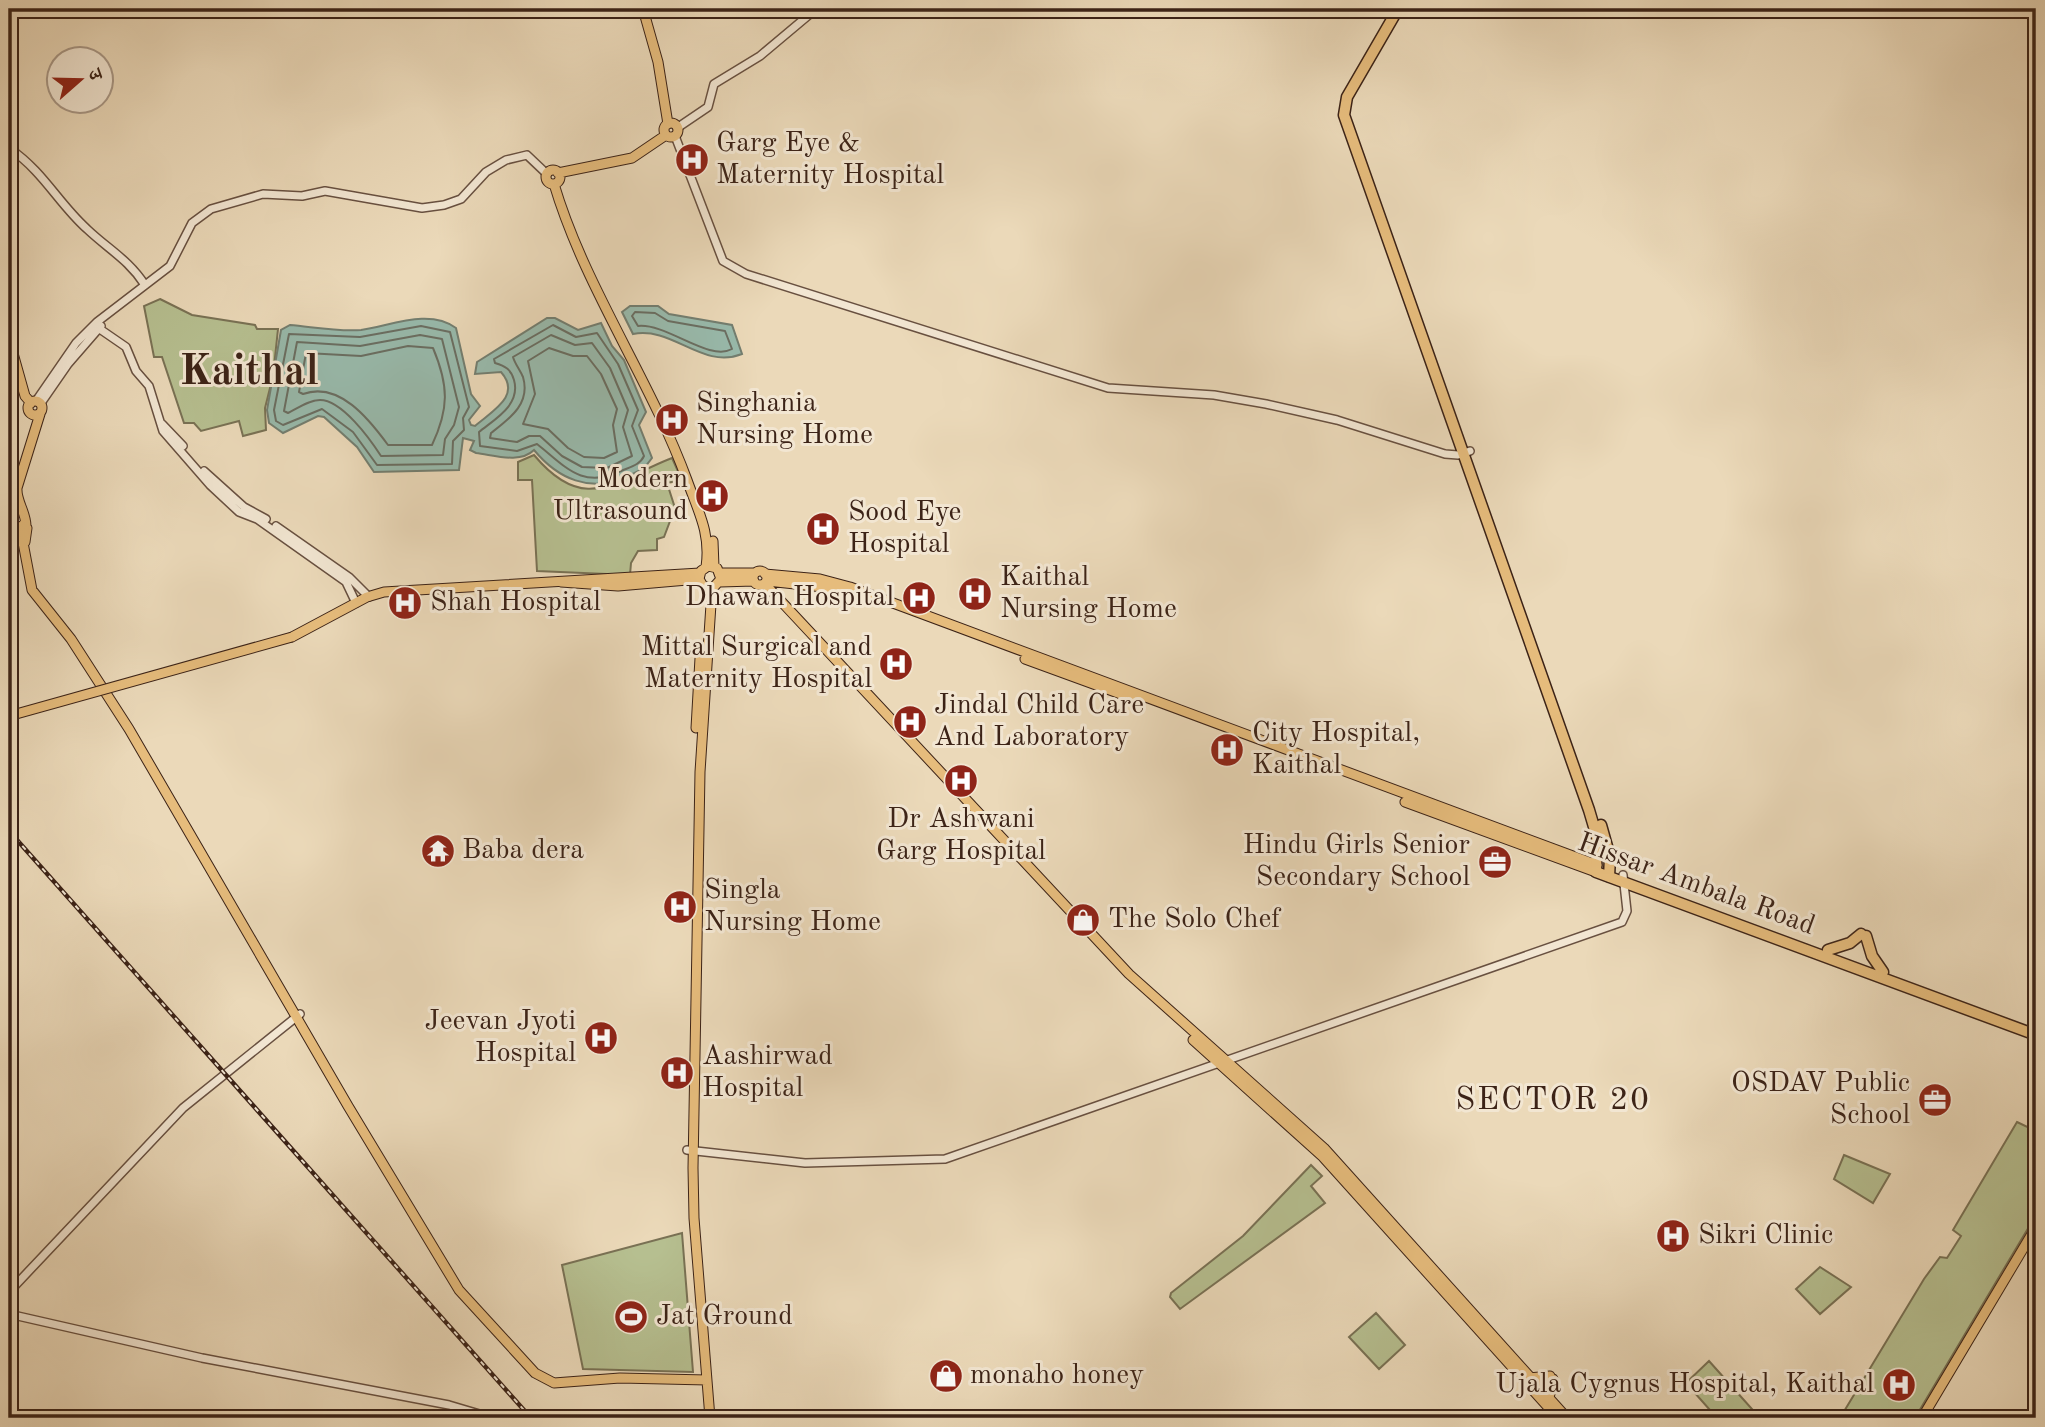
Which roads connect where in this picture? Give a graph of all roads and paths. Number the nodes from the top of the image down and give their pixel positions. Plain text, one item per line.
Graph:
1 (643, 9) edge
2 (816, 9) edge
3 (1398, 9) edge
4 (1406, 9) edge
5 (672, 131) junction
6 (9, 148) edge
7 (558, 173) junction
8 (547, 174) junction
9 (554, 184) junction
10 (145, 285) junction
11 (96, 327) junction
12 (9, 338) edge
13 (36, 407) junction
14 (162, 424) junction
15 (1466, 452) junction
16 (710, 573) junction
17 (761, 580) junction
18 (709, 588) junction
19 (369, 597) junction
20 (356, 603) junction
21 (9, 716) edge
22 (1597, 869) junction
23 (1610, 873) junction
24 (1623, 879) junction
25 (1828, 950) junction
26 (1884, 972) junction
27 (298, 1015) junction
28 (2036, 1028) edge
29 (2036, 1035) edge
30 (1223, 1062) junction
31 (690, 1150) junction
32 (2036, 1227) edge
33 (9, 1292) edge
34 (9, 1314) edge
35 (1529, 1378) junction
36 (704, 1380) junction
37 (1549, 1398) junction
38 (493, 1418) edge
39 (707, 1418) edge
40 (1558, 1418) edge
41 (1567, 1418) edge
42 (1922, 1418) edge

1 - 5 main road
2 - 5 street
3 - 15 highway
4 - 15 highway
5 - 7 main road
5 - 15 street
6 - 10 street
7 - 8 main road
7 - 9 main road
8 - 9 main road
8 - 10 street
9 - 16 main road
10 - 11 street
11 - 13 street
11 - 14 street
12 - 13 main road
13 - 27 main road
14 - 19 street
14 - 20 street
15 - 22 highway
15 - 23 highway
16 - 17 main road, Hissar Ambala Road
16 - 18 main road
16 - 18 main road
16 - 19 main road, Hissar Ambala Road
17 - 22 main road, Hissar Ambala Road
17 - 30 main road
18 - 31 main road
19 - 20 main road, Hissar Ambala Road
20 - 21 main road, Hissar Ambala Road, bridge
22 - 23 highway, Hissar Ambala Road
23 - 24 highway, Hissar Ambala Road
24 - 25 highway, Hissar Ambala Road
24 - 29 highway, Hissar Ambala Road
24 - 30 street
25 - 26 highway, Hissar Ambala Road
25 - 26 highway
26 - 28 highway, Hissar Ambala Road
27 - 33 street
27 - 36 main road
30 - 31 street
30 - 35 main road
30 - 40 main road
31 - 36 main road
32 - 42 main road
34 - 38 street
35 - 37 main road
35 - 37 main road
36 - 39 main road
37 - 41 main road

